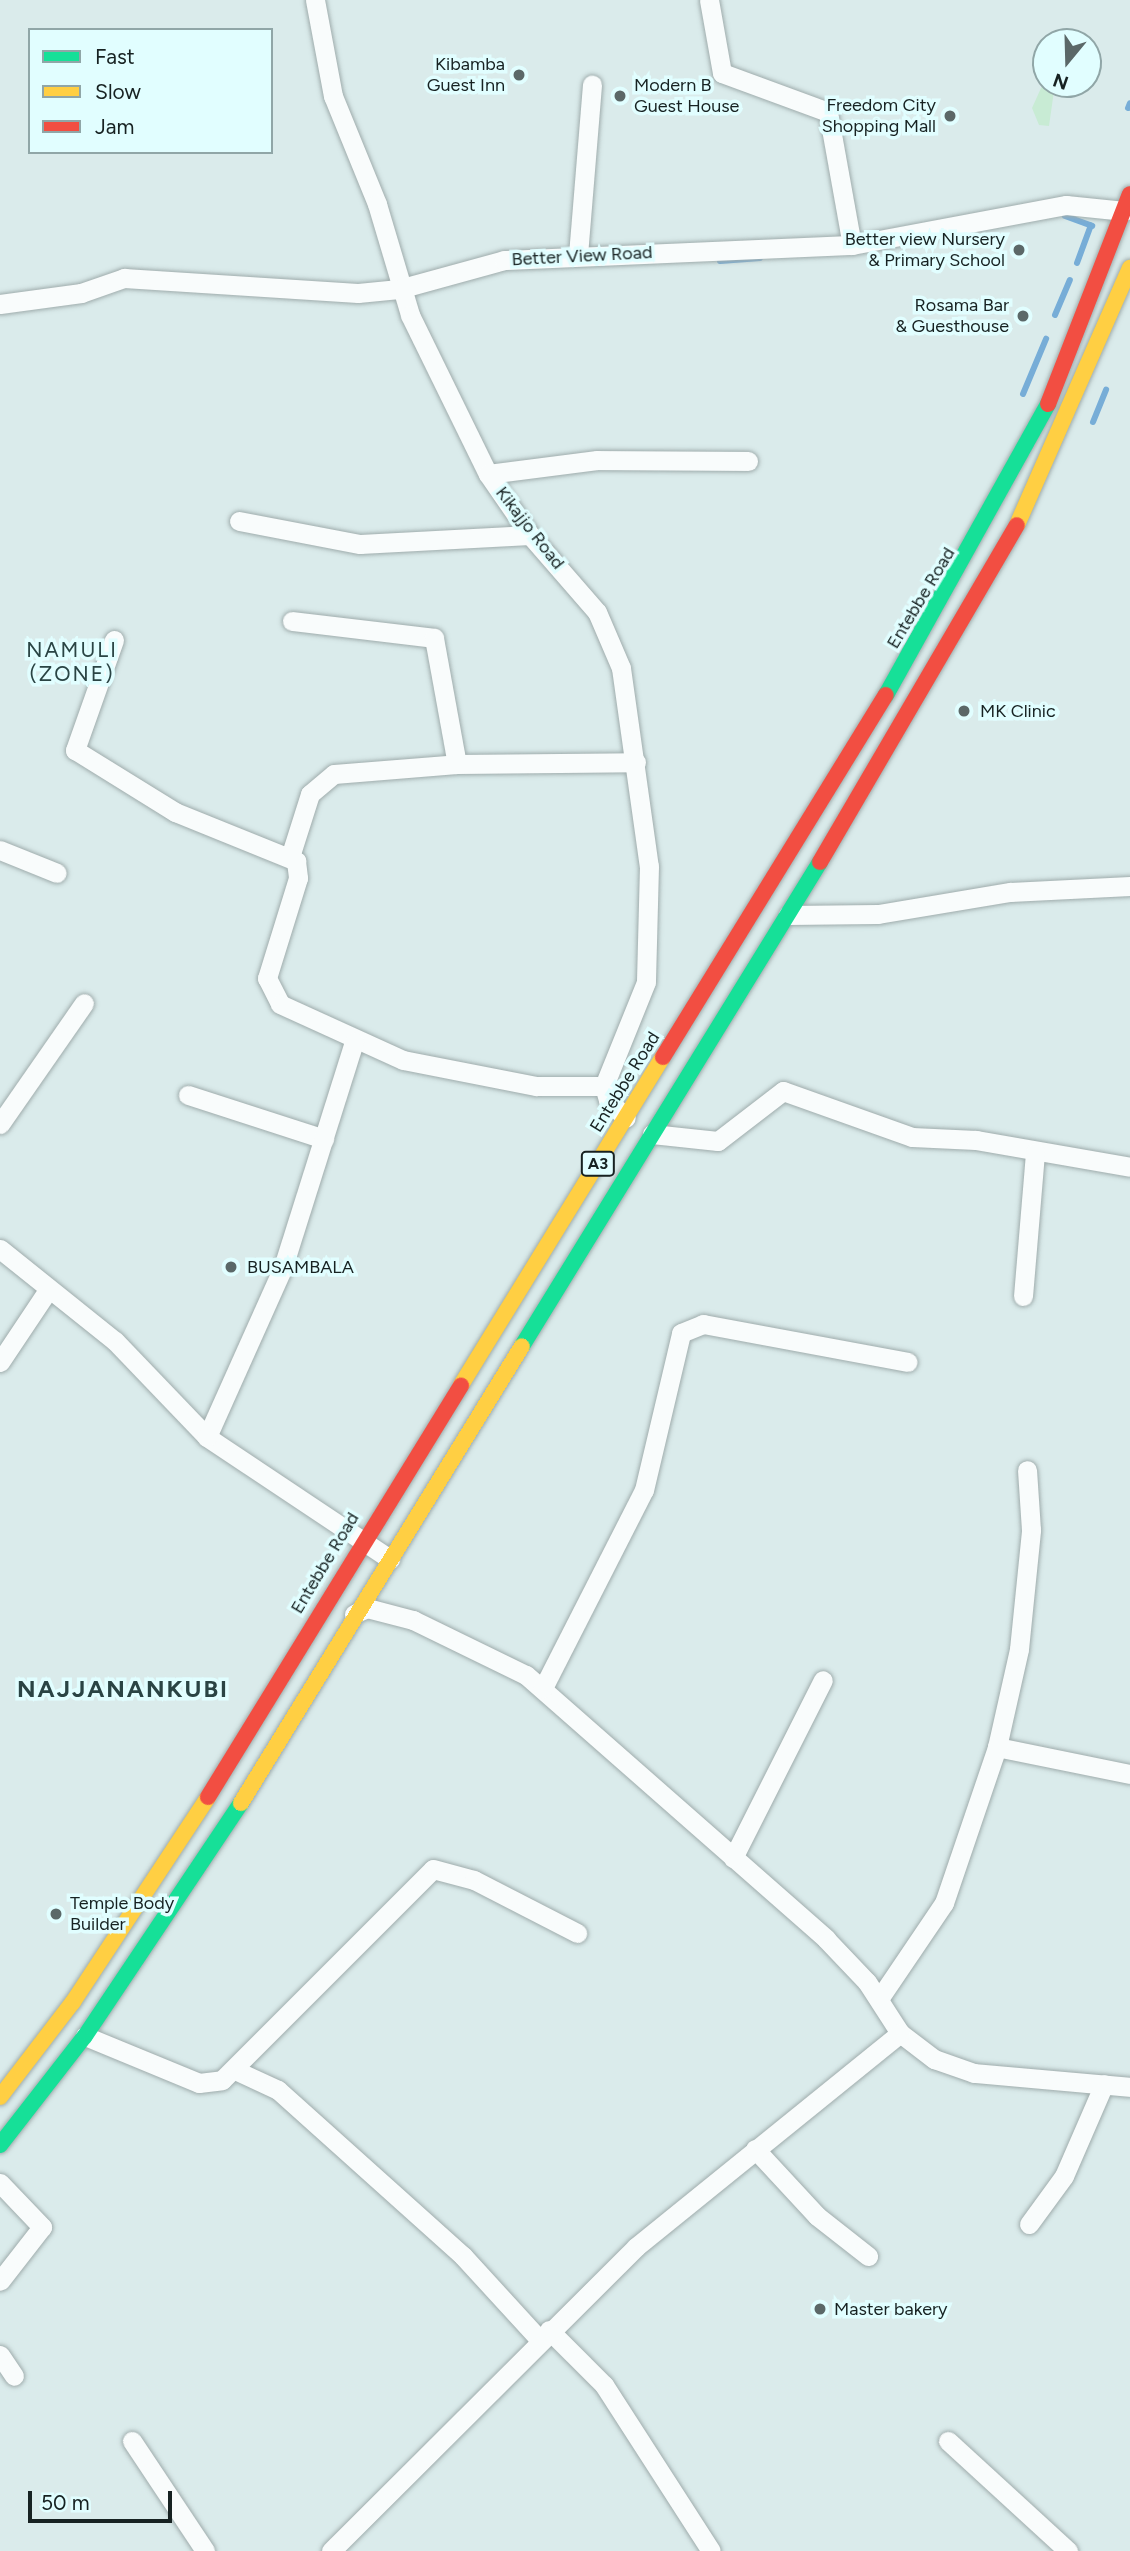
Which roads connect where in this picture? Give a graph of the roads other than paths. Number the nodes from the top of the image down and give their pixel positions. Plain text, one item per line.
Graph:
1 (315, 0) edge
2 (709, 0) edge
3 (592, 85) dead end
4 (1127, 203) edge
5 (852, 245) junction
6 (578, 255) junction
7 (1130, 268) edge
8 (399, 289) junction
9 (0, 304) edge
10 (748, 461) dead end
11 (488, 474) junction
12 (239, 521) dead end
13 (530, 535) junction
14 (292, 621) dead end
15 (114, 639) dead end
16 (636, 762) junction
17 (457, 764) junction
18 (0, 850) edge
19 (290, 857) junction
20 (57, 873) dead end
21 (1130, 886) edge
22 (788, 915) junction
23 (85, 1003) dead end
24 (354, 1042) junction
25 (604, 1086) junction
26 (188, 1095) dead end
27 (626, 1118) junction
28 (0, 1124) edge
29 (652, 1134) junction
30 (324, 1139) junction
31 (1035, 1153) junction
32 (1130, 1167) edge
33 (0, 1249) edge
34 (48, 1290) junction
35 (1023, 1296) dead end
36 (0, 1362) edge
37 (908, 1362) dead end
38 (207, 1437) junction
39 (1027, 1470) dead end
40 (362, 1540) junction
41 (390, 1559) junction
42 (326, 1599) junction
43 (357, 1615) junction
44 (823, 1680) dead end
45 (543, 1688) junction
46 (997, 1747) junction
47 (1130, 1774) edge
48 (733, 1858) junction
49 (577, 1933) dead end
50 (879, 1999) junction
51 (900, 2033) junction
52 (85, 2036) junction
53 (237, 2071) junction
54 (1104, 2084) junction
55 (1130, 2087) edge
56 (0, 2097) edge
57 (0, 2145) edge
58 (755, 2149) junction
59 (0, 2183) edge
60 (1030, 2224) dead end
61 (868, 2256) dead end
62 (0, 2281) edge
63 (544, 2334) junction
64 (0, 2355) edge
65 (14, 2376) dead end
66 (132, 2441) dead end
67 (948, 2441) dead end
68 (205, 2551) edge
69 (331, 2551) edge
70 (711, 2551) edge
71 (1068, 2551) edge

1 - 8 street, Kikajjo Road
2 - 5 street
3 - 6 street
4 - 5 street, Better View Road
4 - 27 main road, Entebbe Road / A3
5 - 6 street, Better View Road
6 - 8 street, Better View Road
7 - 22 main road, A3
8 - 9 street, Better View Road
8 - 11 street, Kikajjo Road
10 - 11 street
11 - 13 street, Kikajjo Road
12 - 13 street
13 - 16 street, Kikajjo Road
14 - 17 street
15 - 19 street
16 - 17 street
16 - 25 street, Kikajjo Road
17 - 19 street
18 - 20 street
19 - 24 street
21 - 22 street
22 - 29 main road, A3
23 - 28 street
24 - 25 street
24 - 30 street
25 - 27 street
26 - 30 street
27 - 40 main road, Entebbe Road / A3
29 - 31 street
29 - 41 main road, A3
30 - 38 street
31 - 32 street
31 - 35 street
33 - 34 street
34 - 36 street
34 - 38 street
37 - 45 street
38 - 40 street
39 - 46 street
40 - 41 street
40 - 42 main road, Entebbe Road / A3
41 - 43 main road, A3
42 - 43 street
42 - 56 main road, Entebbe Road / A3
43 - 45 street
43 - 52 main road, A3
44 - 48 street
45 - 48 street
46 - 47 street
46 - 50 street
48 - 50 street
49 - 53 street
50 - 51 street
51 - 54 street
51 - 58 street
52 - 53 street
52 - 57 main road, A3
53 - 63 street
54 - 55 street
54 - 60 street
58 - 61 street
58 - 63 street
59 - 62 street
63 - 69 street
63 - 70 street
64 - 65 street
66 - 68 street
67 - 71 street

